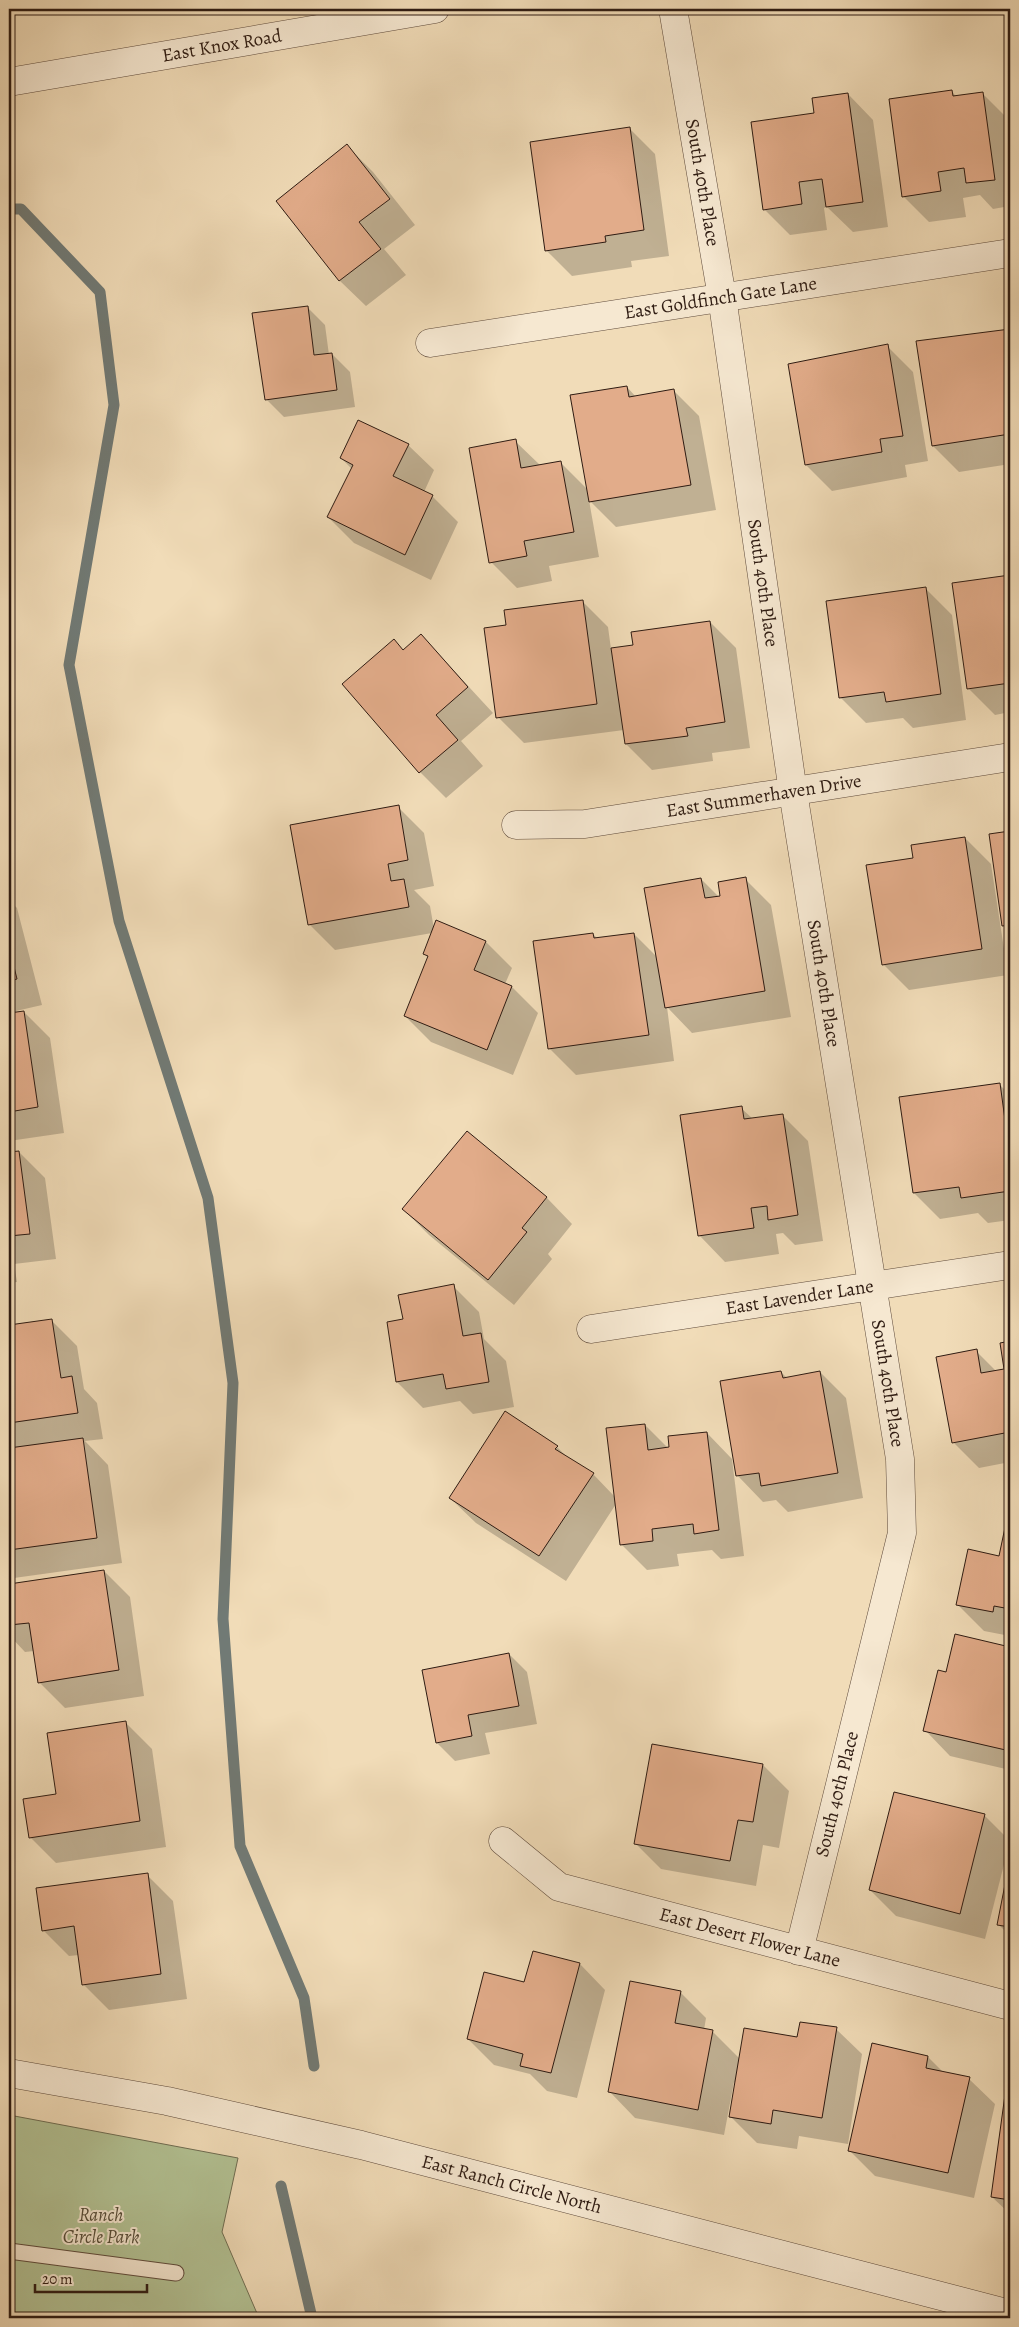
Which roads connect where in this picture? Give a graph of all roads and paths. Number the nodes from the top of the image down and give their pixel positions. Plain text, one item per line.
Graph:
1 (435, 9) edge
2 (673, 9) edge
3 (9, 82) edge
4 (1010, 253) edge
5 (722, 297) junction
6 (430, 343) dead end
7 (1010, 757) edge
8 (792, 792) junction
9 (516, 825) dead end
10 (1010, 1265) edge
11 (874, 1286) junction
12 (591, 1329) dead end
13 (503, 1841) dead end
14 (799, 1951) junction
15 (1010, 2006) edge
16 (9, 2073) edge
17 (9, 2251) edge
18 (176, 2273) dead end
19 (1010, 2314) edge

1 - 3 street, East Knox Road
2 - 5 street, South 40th Place
4 - 5 street, East Goldfinch Gate Lane
5 - 6 street, East Goldfinch Gate Lane
5 - 8 street, South 40th Place
7 - 8 street, East Summerhaven Drive
8 - 9 street, East Summerhaven Drive
8 - 11 street, South 40th Place
10 - 11 street, East Lavender Lane
11 - 12 street, East Lavender Lane
11 - 14 street, South 40th Place
13 - 14 street, East Desert Flower Lane
14 - 15 street, East Desert Flower Lane
16 - 19 street, East Ranch Circle North
17 - 18 lane

